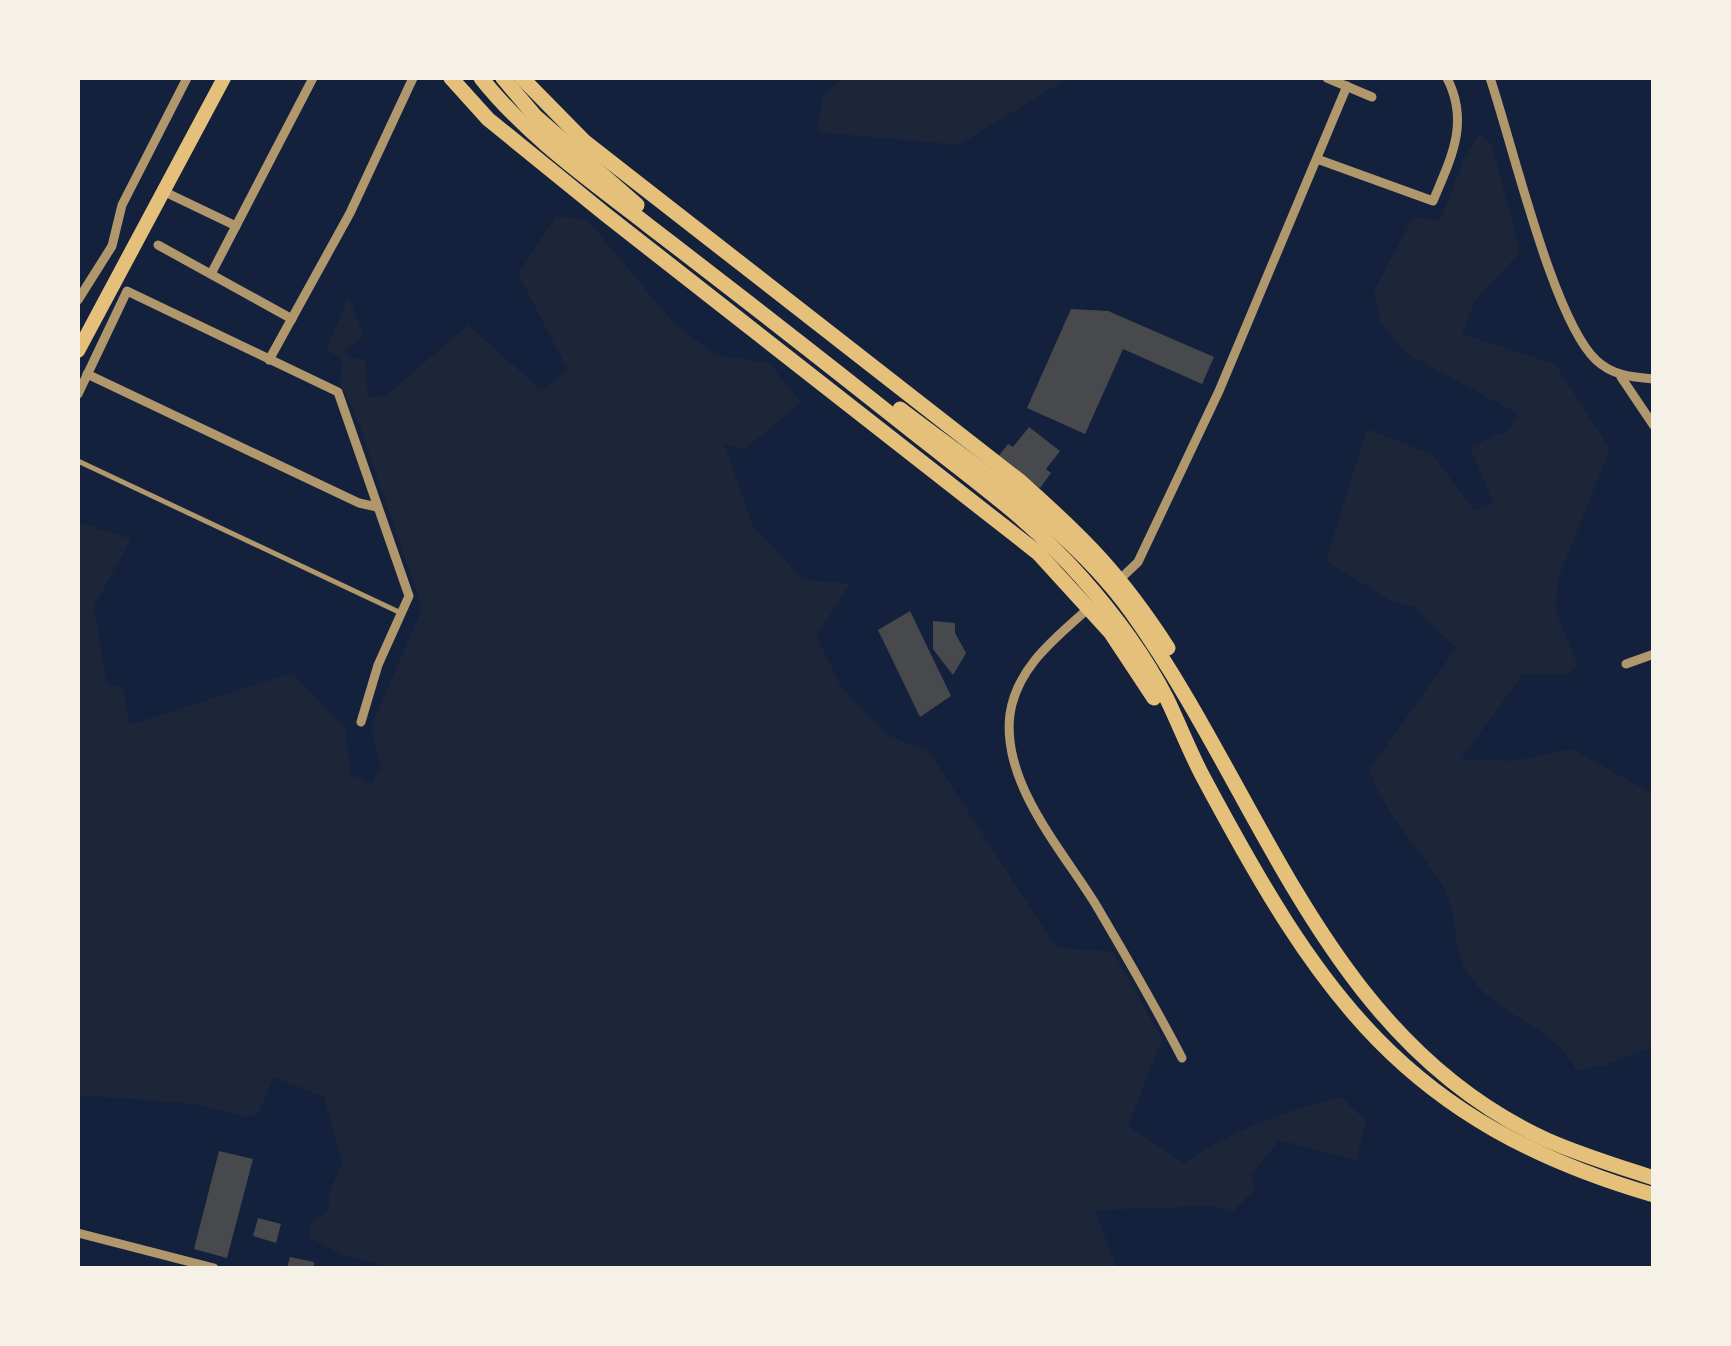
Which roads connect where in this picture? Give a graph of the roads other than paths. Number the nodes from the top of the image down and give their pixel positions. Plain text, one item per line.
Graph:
1 (187, 78) edge
2 (224, 78) edge
3 (314, 78) edge
4 (413, 78) edge
5 (451, 78) edge
6 (481, 78) edge
7 (504, 78) edge
8 (522, 78) edge
9 (1327, 78) edge
10 (1446, 78) edge
11 (1490, 78) edge
12 (1347, 86) junction
13 (1372, 97) dead end
14 (1317, 159) junction
15 (164, 192) junction
16 (236, 226) junction
17 (158, 246) dead end
18 (211, 274) junction
19 (78, 300) edge
20 (292, 319) junction
21 (80, 342) edge
22 (829, 359) junction
23 (270, 360) junction
24 (86, 374) junction
25 (1622, 377) junction
26 (1654, 379) edge
27 (78, 394) edge
28 (1654, 426) edge
29 (78, 461) edge
30 (378, 507) junction
31 (1116, 582) junction
32 (1094, 603) junction
33 (403, 614) junction
34 (1654, 654) edge
35 (1626, 664) dead end
36 (361, 722) dead end
37 (1182, 1058) dead end
38 (1654, 1178) edge
39 (1654, 1195) edge
40 (78, 1232) edge
41 (214, 1268) edge

1 - 19 street
2 - 15 main road
3 - 16 street
4 - 20 street
5 - 32 highway
6 - 22 highway
7 - 22 highway
8 - 31 highway
9 - 12 street
10 - 14 street
11 - 25 street
12 - 13 street
12 - 14 street
14 - 31 street
15 - 16 street
15 - 21 main road
16 - 18 street
17 - 18 street
18 - 20 street
20 - 23 street
22 - 31 highway
22 - 32 highway
23 - 24 street
23 - 30 street
24 - 27 street
24 - 30 street
25 - 26 street
25 - 28 street
29 - 33 lane
30 - 33 street
31 - 32 street
31 - 38 highway
32 - 37 street
32 - 39 highway
33 - 36 street
34 - 35 street
40 - 41 street

